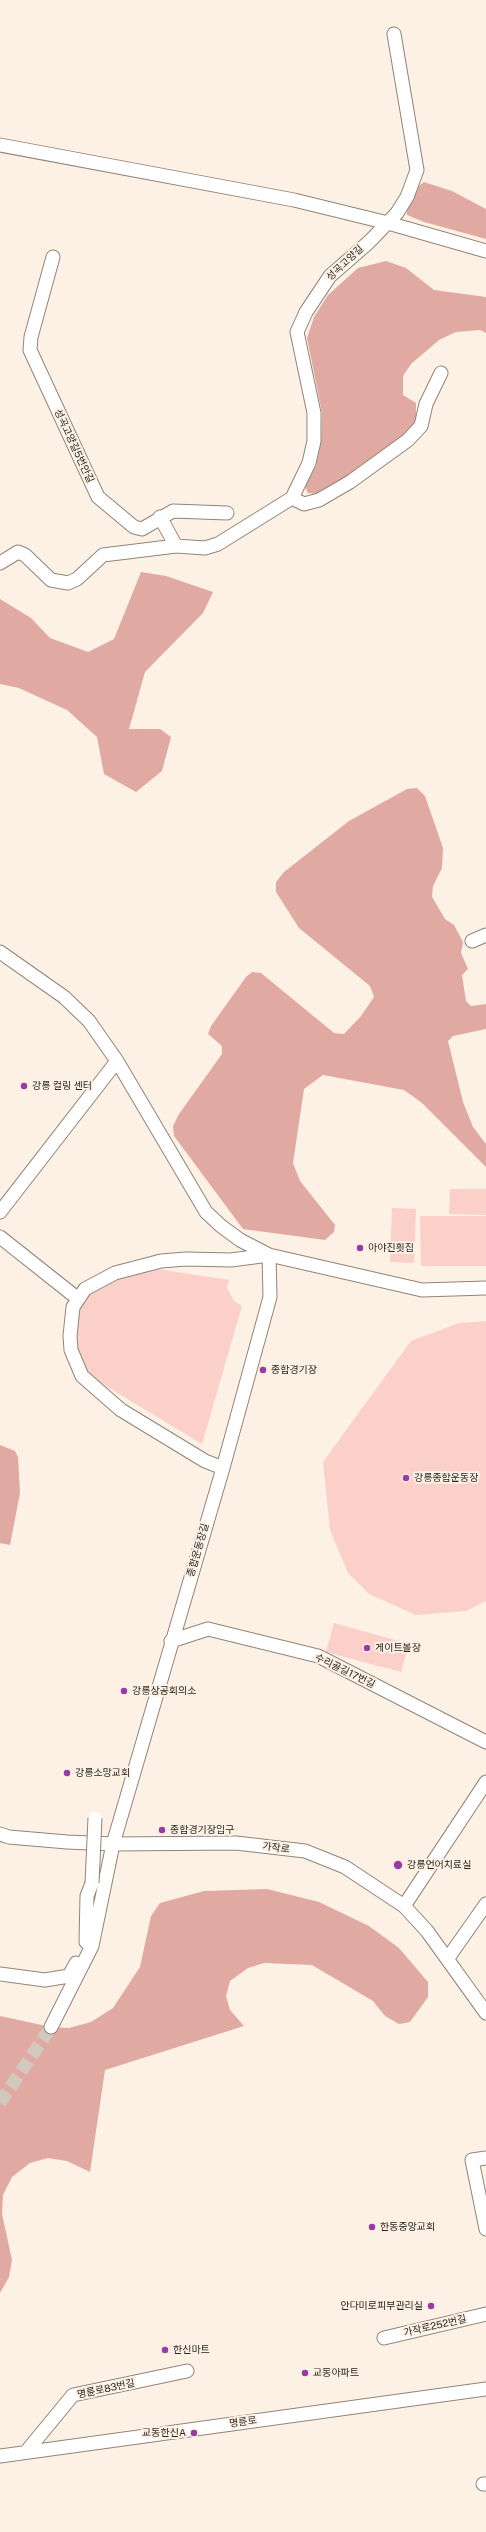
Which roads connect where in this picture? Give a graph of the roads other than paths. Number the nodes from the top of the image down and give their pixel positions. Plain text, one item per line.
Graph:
1 (394, 34) dead end
2 (0, 145) edge
3 (388, 223) junction
4 (486, 251) edge
5 (53, 257) dead end
6 (441, 373) dead end
7 (292, 498) junction
8 (227, 513) dead end
9 (160, 517) junction
10 (176, 546) junction
11 (0, 563) edge
12 (486, 935) edge
13 (472, 941) dead end
14 (0, 952) edge
15 (117, 1061) junction
16 (0, 1212) edge
17 (0, 1237) edge
18 (268, 1254) junction
19 (486, 1288) edge
20 (77, 1298) junction
21 (223, 1468) junction
22 (172, 1641) junction
23 (486, 1742) edge
24 (486, 1782) edge
25 (95, 1818) dead end
26 (0, 1834) edge
27 (113, 1844) junction
28 (486, 1904) edge
29 (404, 1906) junction
30 (448, 1958) junction
31 (0, 1974) edge
32 (486, 2013) edge
33 (50, 2027) tunnel mouth
34 (486, 2158) edge
35 (486, 2229) edge
36 (486, 2314) edge
37 (384, 2338) dead end
38 (187, 2371) dead end
39 (486, 2389) edge
40 (26, 2452) junction
41 (0, 2456) edge

1 - 3 street, 성곡고양길
2 - 3 street
3 - 4 street
3 - 7 street, 성곡고양길
5 - 9 street, 성곡고양길5번안길
6 - 7 street
7 - 10 street
8 - 9 street, 성곡고양길5번안길
9 - 10 street
10 - 11 street
12 - 13 street
14 - 15 street
15 - 16 street
15 - 18 street
17 - 20 street
18 - 19 street
18 - 20 street
18 - 21 street, 종합운동장길
20 - 21 street
21 - 22 street, 종합운동장길
22 - 23 street, 수리골길17번길
22 - 27 street, 종합운동장길
24 - 29 street
25 - 31 street, bridge
26 - 27 street, 가작로
27 - 29 street, 가작로
27 - 33 street, 종합운동장길
28 - 30 street
29 - 30 street, 가작로
30 - 32 street, 가작로
34 - 35 street
36 - 37 street, 가작로252번길
38 - 40 street, 명륜로83번길
39 - 40 street, 명륜로
40 - 41 street, 명륜로

